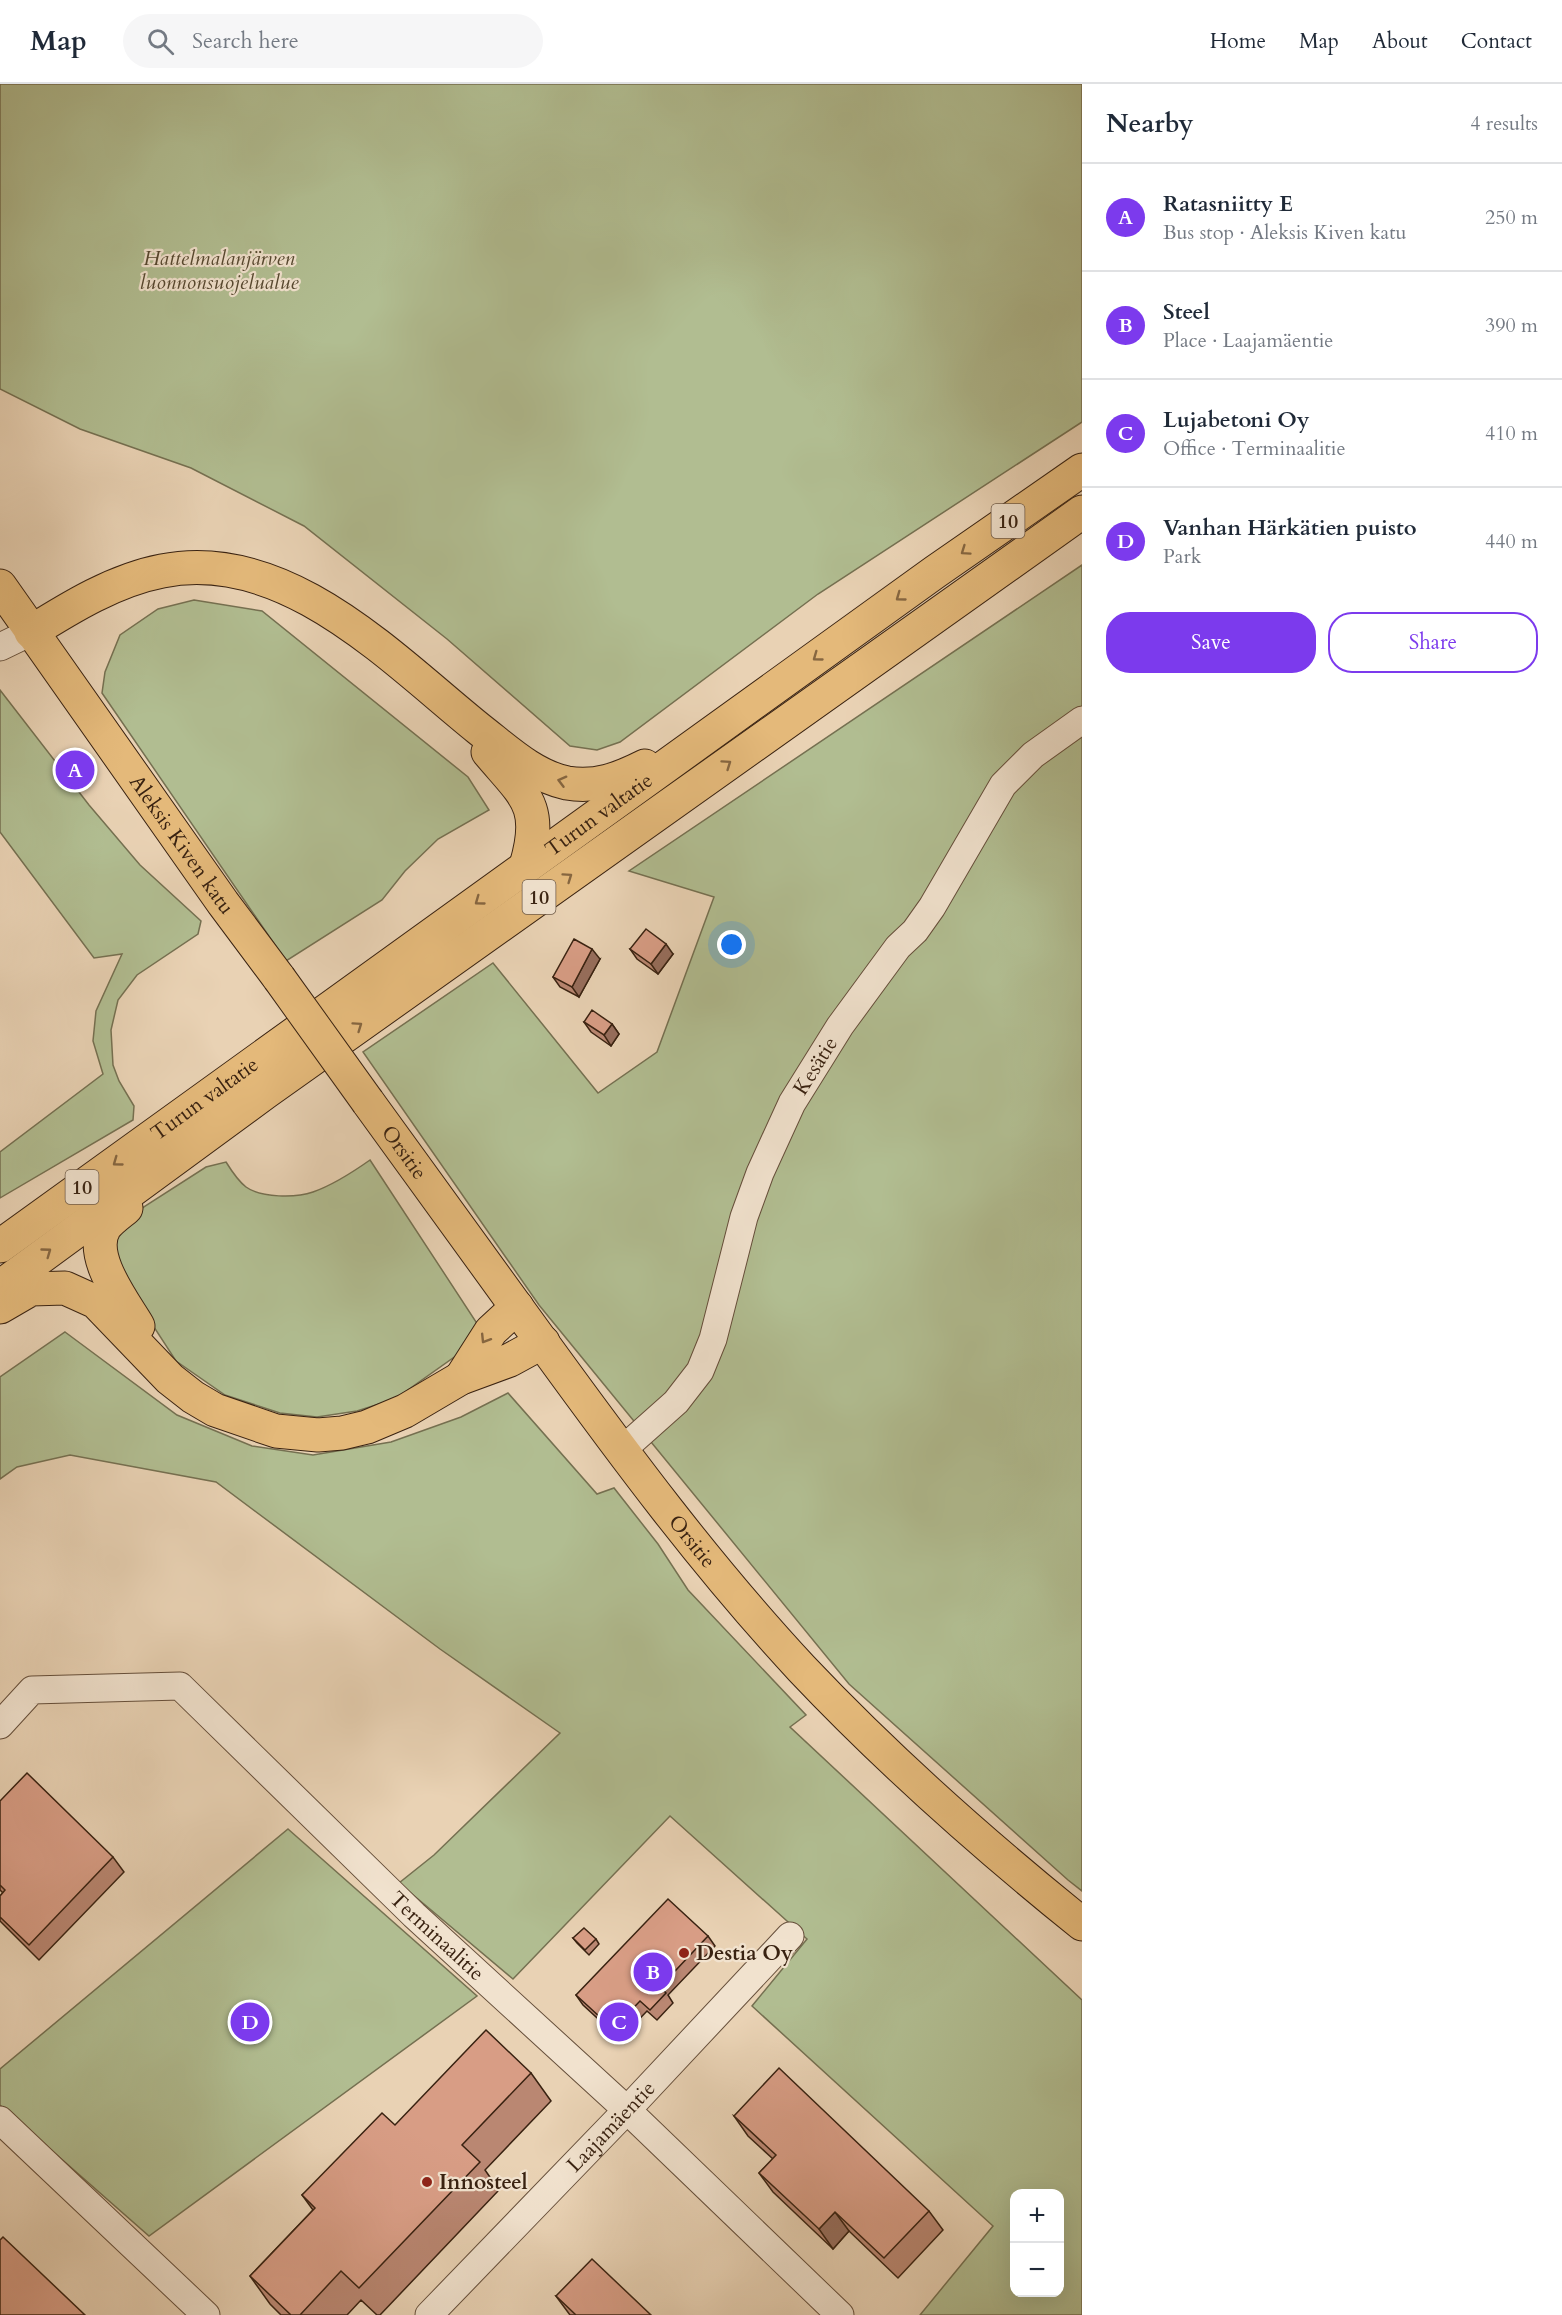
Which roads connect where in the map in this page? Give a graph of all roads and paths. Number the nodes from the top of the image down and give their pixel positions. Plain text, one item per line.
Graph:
1 (1082, 470) edge
2 (1082, 512) edge
3 (0, 586) edge
4 (31, 632) junction
5 (0, 647) edge
6 (449, 704) junction
7 (1082, 720) edge
8 (718, 728) junction
9 (526, 866) junction
10 (266, 1092) junction
11 (368, 1101) joint
12 (0, 1246) edge
13 (0, 1287) edge
14 (0, 1307) edge
15 (517, 1307) junction
16 (543, 1342) junction
17 (462, 1378) junction
18 (170, 1379) junction
19 (621, 1451) junction
20 (0, 1725) edge
21 (1082, 1924) edge
22 (790, 1936) dead end
23 (627, 2110) junction
24 (0, 2120) edge
25 (206, 2315) edge
26 (429, 2315) edge
27 (840, 2315) edge

1 -> 8 main road, Turun valtatie / 10
10 -> 2 main road, Turun valtatie / 10
3 - 4 main road, Aleksis Kiven katu
4 - 5 street
4 - 6 main road
4 - 11 main road, Aleksis Kiven katu, bridge
8 -> 6 main road
6 - 9 main road
7 - 19 street, Kesätie
8 - 9 main road, Turun valtatie / 10
9 -> 12 main road, Turun valtatie / 10
13 -> 10 main road, Turun valtatie / 10
10 - 18 main road
11 - 15 main road, Orsitie
14 - 18 main road
15 - 16 main road, Orsitie
15 -> 17 main road
16 - 17 main road
16 - 19 main road, Orsitie
17 - 18 main road
19 - 21 main road, Orsitie
20 - 23 street, Terminaalitie
22 - 23 street, Laajamäentie
23 - 26 street, Laajamäentie
23 - 27 street, Terminaalitie
24 - 25 street

